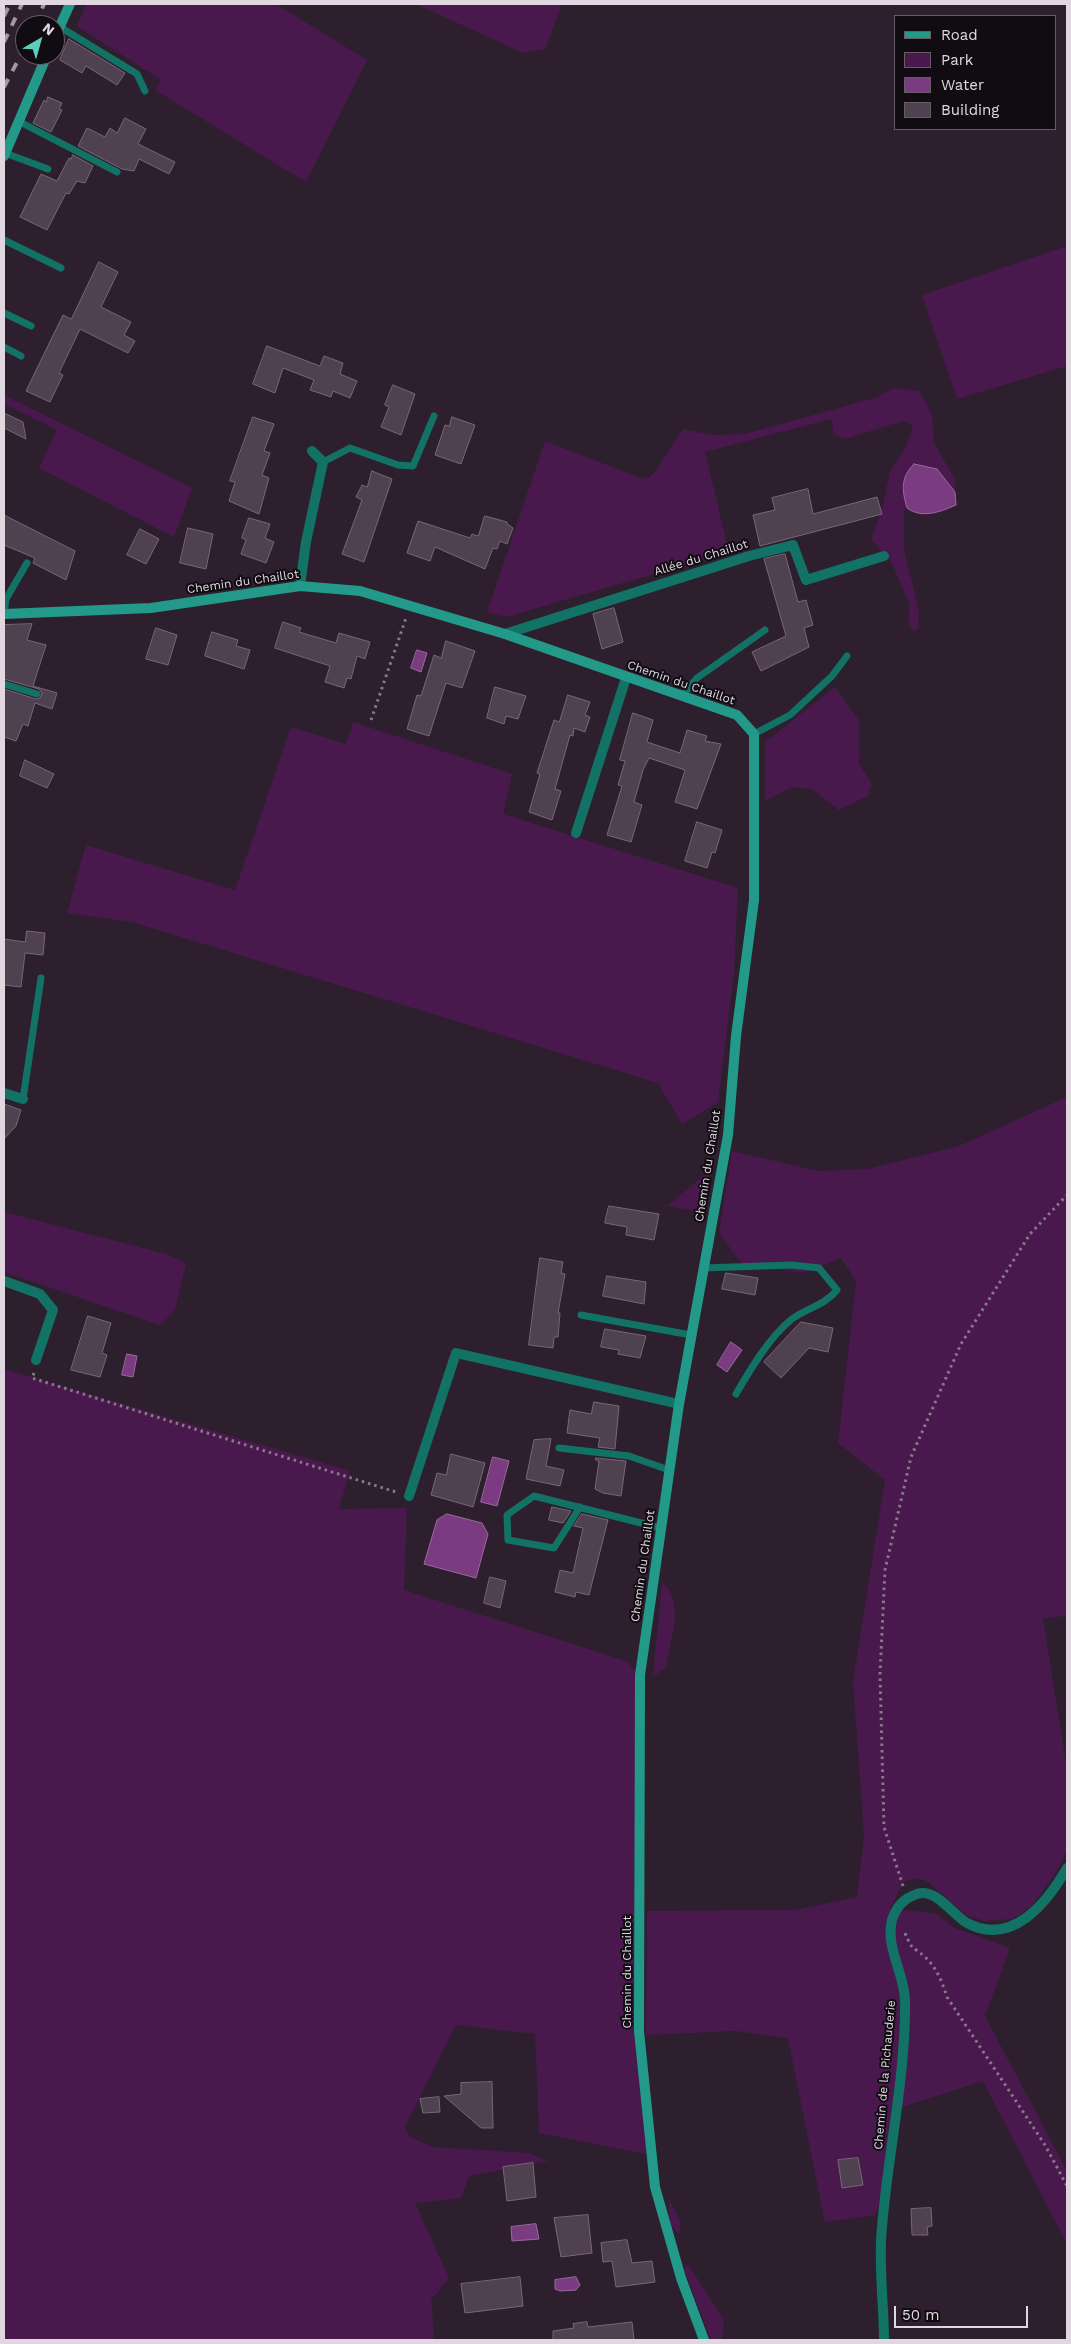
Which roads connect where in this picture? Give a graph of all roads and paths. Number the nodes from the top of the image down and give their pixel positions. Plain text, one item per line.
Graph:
1 (70, 4) edge
2 (65, 16) edge
3 (65, 30) edge
4 (43, 65) edge
5 (145, 91) dead end
6 (18, 121) junction
7 (4, 154) edge
8 (48, 170) dead end
9 (117, 172) dead end
10 (4, 240) edge
11 (61, 268) dead end
12 (4, 313) edge
13 (31, 326) dead end
14 (4, 347) edge
15 (22, 356) dead end
16 (434, 416) dead end
17 (312, 451) dead end
18 (323, 462) junction
19 (884, 556) dead end
20 (27, 563) dead end
21 (300, 586) junction
22 (410, 605) junction
23 (4, 614) edge
24 (764, 630) dead end
25 (505, 634) junction
26 (847, 656) dead end
27 (626, 678) junction
28 (4, 684) edge
29 (37, 694) dead end
30 (682, 696) junction
31 (371, 720) dead end
32 (754, 734) junction
33 (576, 834) dead end
34 (41, 978) dead end
35 (4, 1093) edge
36 (23, 1099) joint
37 (1067, 1195) edge
38 (703, 1268) junction
39 (4, 1281) edge
40 (581, 1315) dead end
41 (691, 1335) junction
42 (36, 1360) joint
43 (736, 1394) dead end
44 (679, 1404) junction
45 (559, 1448) dead end
46 (669, 1470) junction
47 (409, 1496) joint
48 (580, 1507) junction
49 (661, 1528) junction
50 (1067, 1868) edge
51 (907, 1898) junction
52 (902, 1925) dead end
53 (1067, 2186) edge
54 (704, 2340) edge
55 (884, 2340) edge

1 - 2 street
3 - 5 lane
4 - 6 street
6 - 7 street
6 - 9 lane
7 - 8 lane
10 - 11 lane
12 - 13 lane
14 - 15 lane
16 - 18 lane
17 - 18 street
18 - 21 street
19 - 25 street, Allée du Chaillot
20 - 23 lane
21 - 22 street, Chemin du Chaillot
21 - 23 street, Chemin du Chaillot
22 - 25 street, Chemin du Chaillot
22 - 31 path
24 - 30 lane
25 - 27 street, Chemin du Chaillot
26 - 32 lane
27 - 30 street, Chemin du Chaillot
27 - 33 street
28 - 29 lane
30 - 32 street, Chemin du Chaillot
32 - 38 street, Chemin du Chaillot
34 - 36 lane
35 - 36 street
37 - 51 path
38 - 41 street, Chemin du Chaillot
38 - 43 lane
39 - 42 street
40 - 41 lane
41 - 44 street, Chemin du Chaillot
42 - 47 path
44 - 46 street, Chemin du Chaillot
44 - 47 street
45 - 46 lane
46 - 49 street, Chemin du Chaillot
48 - 48 lane
48 - 49 lane
49 - 54 street, Chemin du Chaillot
50 - 51 street
51 - 55 street, Chemin de la Pichauderie
52 - 53 path

